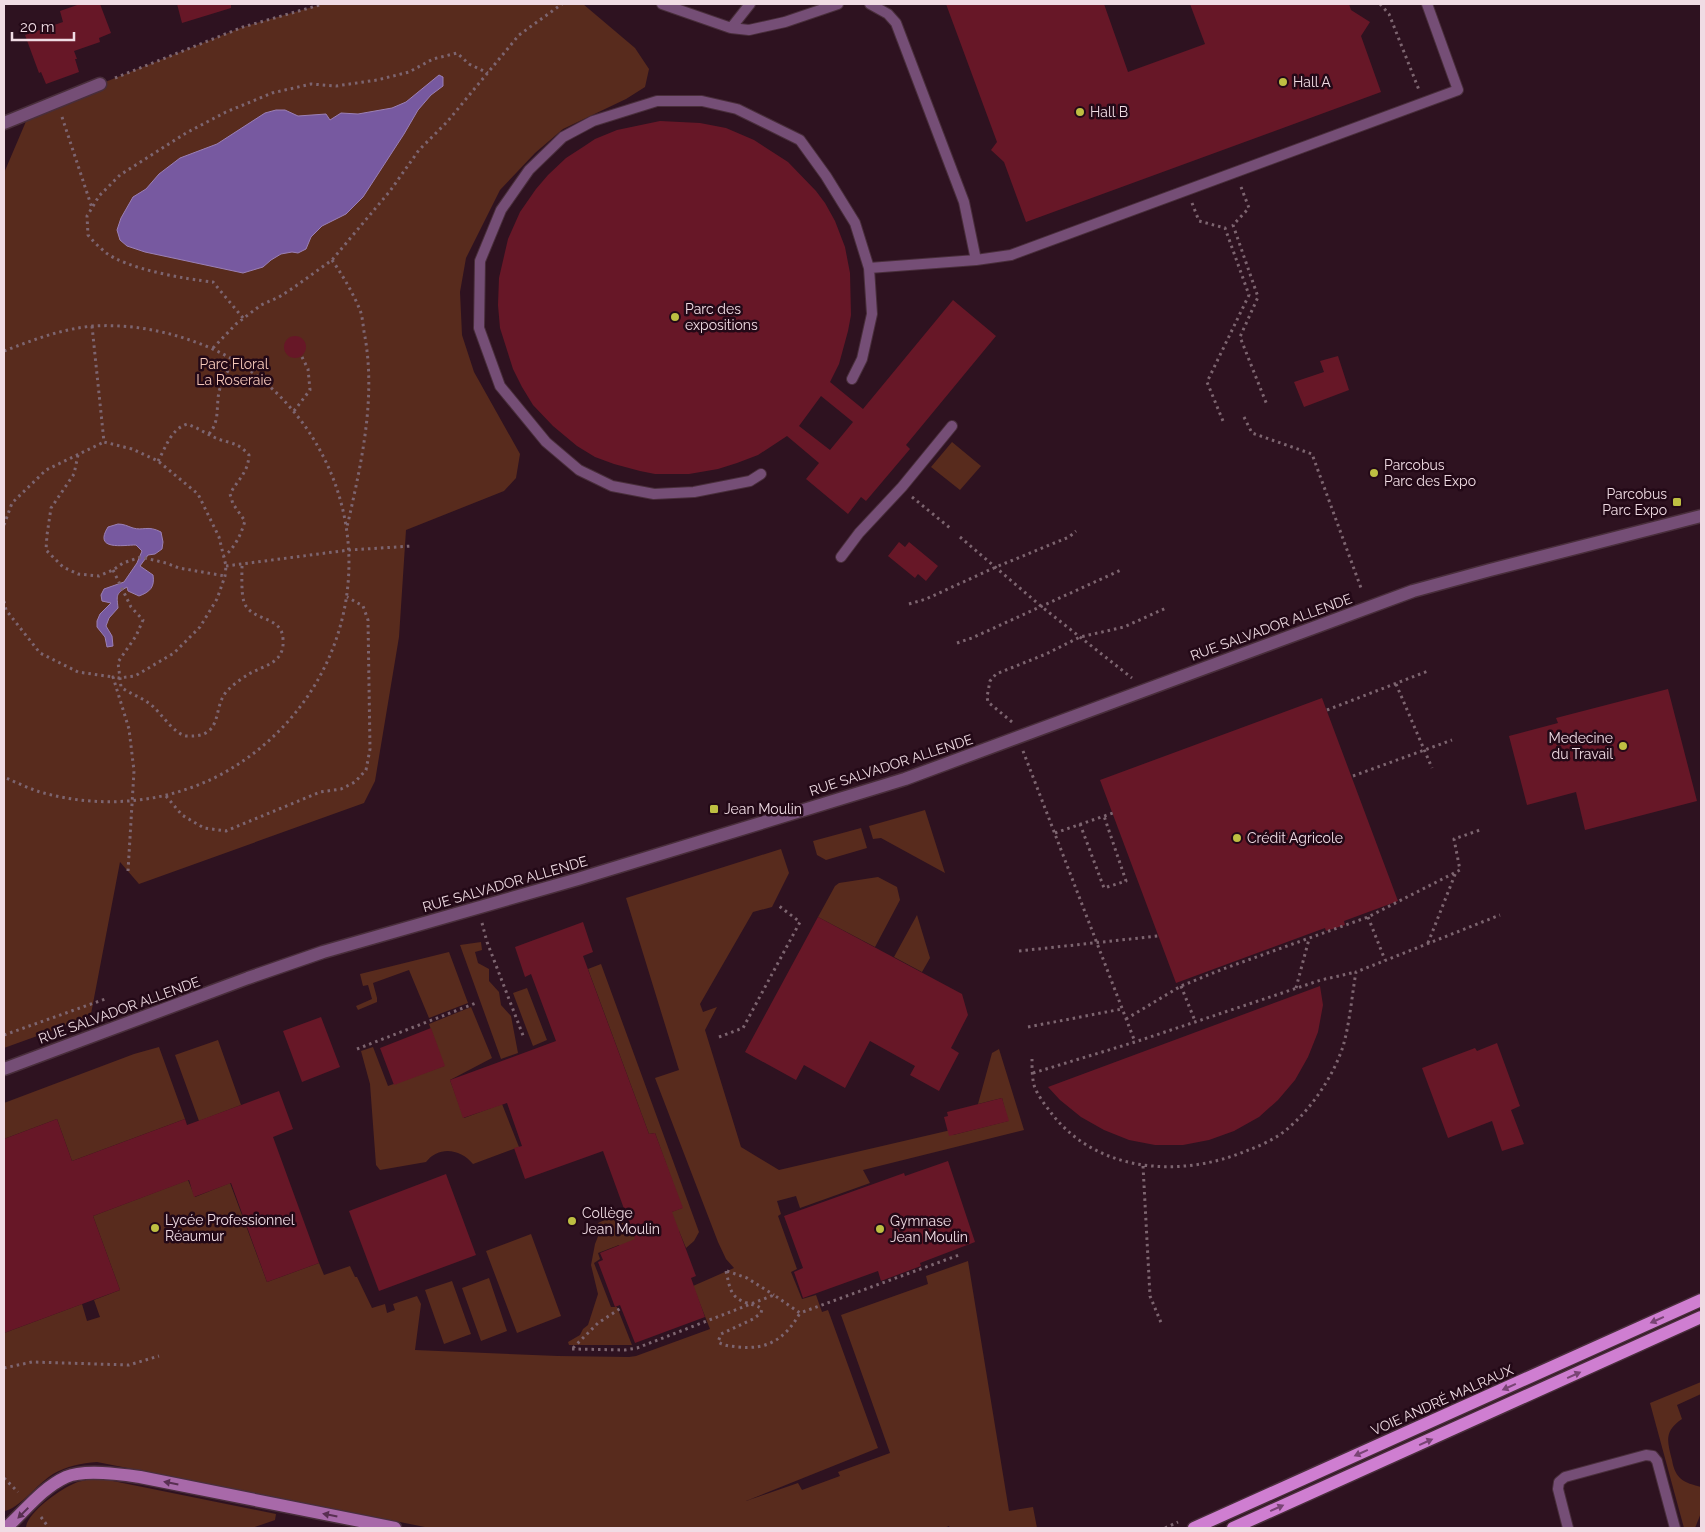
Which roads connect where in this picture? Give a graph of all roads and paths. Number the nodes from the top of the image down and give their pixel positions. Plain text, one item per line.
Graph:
1 (323, 4) edge
2 (562, 4) edge
3 (662, 4) edge
4 (750, 4) edge
5 (838, 4) edge
6 (870, 4) edge
7 (1380, 4) edge
8 (1427, 4) edge
9 (731, 28) junction
10 (488, 73) junction
11 (100, 84) joint
12 (57, 102) junction
13 (1423, 103) junction
14 (4, 123) edge
15 (1236, 173) junction
16 (1188, 190) junction
17 (92, 208) junction
18 (332, 260) junction
19 (976, 260) junction
20 (869, 268) junction
21 (243, 318) junction
22 (92, 326) junction
23 (213, 348) junction
24 (4, 351) edge
25 (302, 356) dead end
26 (234, 360) junction
27 (852, 379) dead end
28 (1267, 405) dead end
29 (294, 411) junction
30 (1244, 417) dead end
31 (1223, 421) dead end
32 (952, 426) dead end
33 (209, 434) junction
34 (104, 442) junction
35 (78, 455) junction
36 (158, 461) junction
37 (761, 474) dead end
38 (902, 487) junction
39 (1701, 516) edge
40 (4, 525) edge
41 (950, 528) dead end
42 (347, 529) junction
43 (1076, 531) dead end
44 (960, 537) dead end
45 (412, 546) dead end
46 (349, 550) junction
47 (224, 556) junction
48 (841, 557) dead end
49 (242, 564) junction
50 (226, 566) junction
51 (996, 567) junction
52 (113, 570) junction
53 (1121, 570) dead end
54 (225, 576) junction
55 (1361, 588) dead end
56 (347, 597) junction
57 (4, 601) edge
58 (909, 604) dead end
59 (1042, 607) junction
60 (1166, 608) dead end
61 (1080, 637) junction
62 (957, 643) dead end
63 (1428, 672) dead end
64 (113, 677) junction
65 (119, 678) junction
66 (1396, 684) junction
67 (1146, 690) junction
68 (1327, 710) dead end
69 (1018, 738) junction
70 (1452, 740) dead end
71 (1424, 750) junction
72 (1432, 768) dead end
73 (1353, 776) dead end
74 (4, 777) edge
75 (166, 796) junction
76 (131, 802) junction
77 (1112, 813) dead end
78 (1104, 816) junction
79 (1080, 824) junction
80 (1480, 830) dead end
81 (1055, 833) junction
82 (128, 870) dead end
83 (1456, 872) junction
84 (779, 906) dead end
85 (1500, 915) dead end
86 (1368, 917) junction
87 (1158, 936) dead end
88 (1309, 938) junction
89 (487, 942) dead end
90 (1097, 943) junction
91 (1428, 944) junction
92 (1019, 951) dead end
93 (1385, 960) junction
94 (1356, 972) junction
95 (1182, 986) junction
96 (1296, 988) junction
97 (108, 998) dead end
98 (476, 1004) dead end
99 (1122, 1009) junction
100 (1126, 1019) junction
101 (1195, 1022) junction
102 (1028, 1027) dead end
103 (4, 1035) edge
104 (719, 1037) dead end
105 (524, 1038) dead end
106 (1135, 1042) junction
107 (357, 1049) dead end
108 (1032, 1059) dead end
109 (4, 1069) edge
110 (1033, 1074) junction
111 (1143, 1166) junction
112 (959, 1255) dead end
113 (774, 1295) junction
114 (1701, 1300) edge
115 (751, 1304) junction
116 (622, 1308) dead end
117 (800, 1313) junction
118 (1701, 1317) edge
119 (1162, 1325) dead end
120 (159, 1356) dead end
121 (4, 1368) edge
122 (6, 1528) edge
123 (395, 1528) edge
124 (1194, 1528) edge
125 (1233, 1528) edge
126 (1568, 1528) edge
127 (1675, 1528) edge

1 - 11 path
2 - 10 path
3 - 9 lane
4 - 9 lane
5 - 9 lane
6 - 19 lane
7 - 13 path
8 - 13 lane
10 - 17 path
10 - 18 path
11 - 12 street
12 - 14 street
12 - 17 path
13 - 15 lane
15 - 16 lane
15 - 28 path
16 - 19 lane
16 - 31 path
17 - 21 path
18 - 21 path
18 - 42 path
19 - 20 lane
20 - 27 lane
20 - 37 lane
21 - 23 path
22 - 23 path
22 - 24 path
22 - 34 path
23 - 26 path
25 - 29 path
26 - 29 path
26 - 33 path
29 - 42 path
30 - 55 path
32 - 38 lane
33 - 36 path
33 - 47 path
34 - 35 path
34 - 36 path
35 - 40 path
35 - 52 path
36 - 47 path
38 - 41 path
38 - 48 lane
39 - 67 street, RUE SALVADOR ALLENDE
42 - 46 path
43 - 51 path
44 - 51 path
45 - 46 path
46 - 49 path
46 - 56 path
47 - 50 path
49 - 50 path
49 - 65 path
50 - 54 path
51 - 58 path
51 - 59 path
52 - 54 path
52 - 65 path
53 - 59 path
54 - 65 path
56 - 75 path
56 - 75 path
57 - 64 path
59 - 61 path
59 - 62 path
60 - 61 path
61 - 67 path
61 - 69 path
63 - 66 path
64 - 65 path
64 - 76 path
66 - 68 path
66 - 71 path
67 - 69 street, RUE SALVADOR ALLENDE
69 - 81 path
69 - 109 street, RUE SALVADOR ALLENDE
70 - 71 path
71 - 72 path
71 - 73 path
74 - 76 path
75 - 76 path
76 - 82 path
77 - 78 path
78 - 79 path
78 - 79 path
79 - 81 path
80 - 83 path
81 - 90 path
83 - 86 path
83 - 91 path
84 - 104 path
85 - 91 path
86 - 88 path
86 - 93 path
87 - 90 path
88 - 95 path
88 - 96 path
89 - 105 path
90 - 92 path
90 - 99 path
91 - 93 path
93 - 94 path
94 - 96 path
94 - 111 path
95 - 100 path
95 - 101 path
96 - 101 path
97 - 103 path
98 - 107 path
99 - 100 path
99 - 102 path
100 - 106 path
101 - 106 path
106 - 110 path
108 - 110 path
110 - 111 path
111 - 119 path
112 - 117 path
113 - 115 path
113 - 115 path
113 - 117 path
114 -> 124 main road, VOIE ANDRÉ MALRAUX
115 - 116 path
115 - 117 path
125 -> 118 main road
120 - 121 path
123 -> 122 main road
126 - 127 lane

